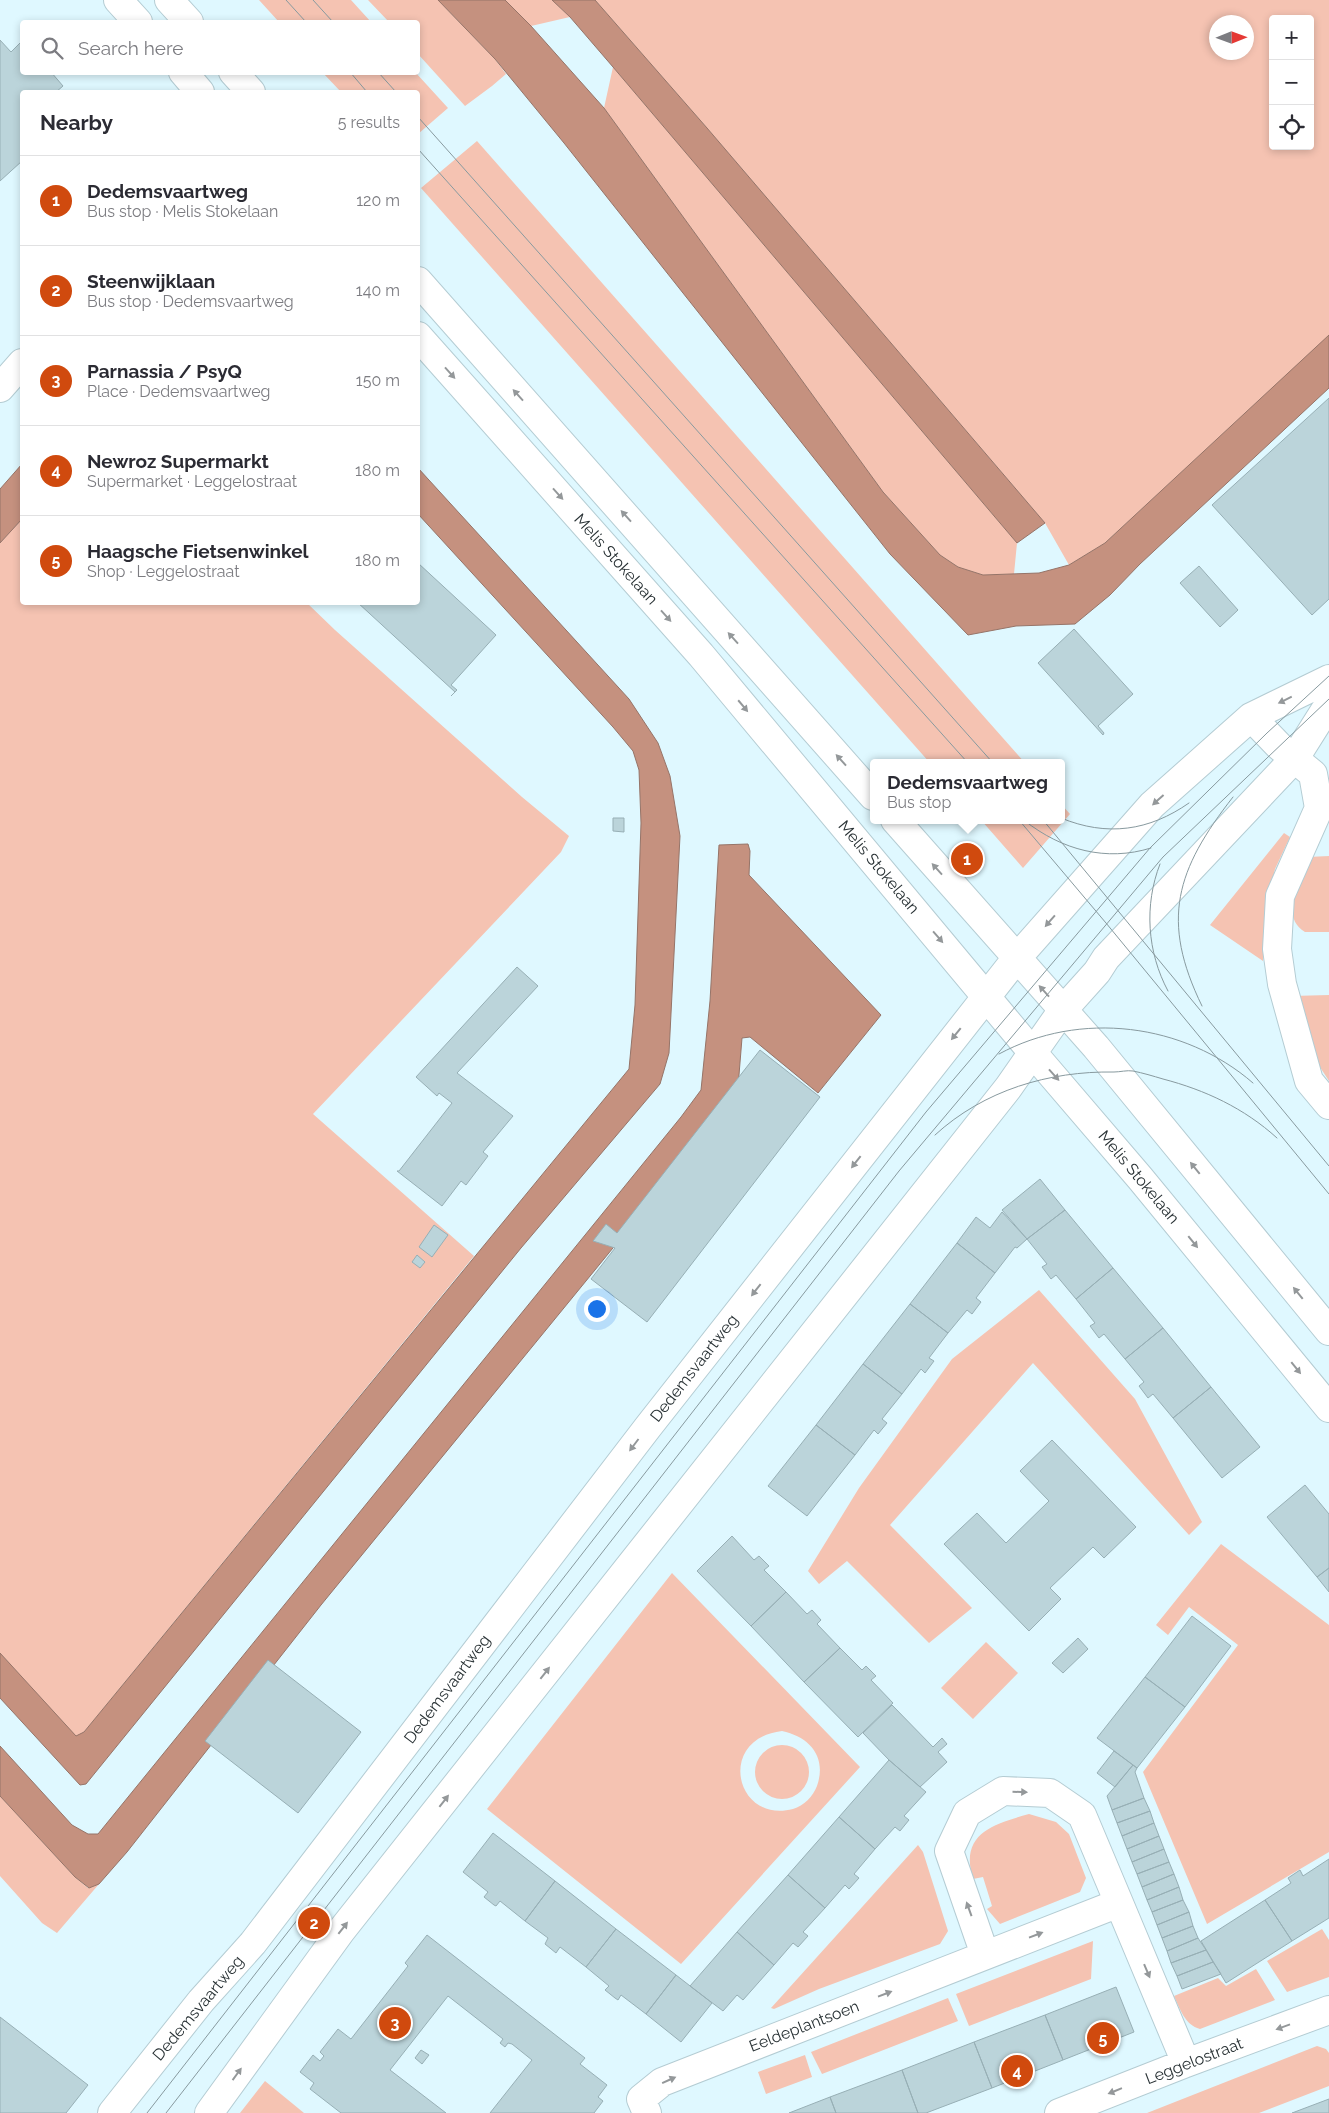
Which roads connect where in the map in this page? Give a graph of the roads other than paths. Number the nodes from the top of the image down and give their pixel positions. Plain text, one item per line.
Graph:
1 (118, 0) edge
2 (169, 0) edge
3 (136, 20) edge
4 (187, 20) edge
5 (186, 75) edge
6 (236, 75) edge
7 (198, 90) edge
8 (249, 90) edge
9 (420, 283) edge
10 (420, 338) edge
11 (20, 365) edge
12 (0, 388) edge
13 (1329, 679) edge
14 (1329, 704) edge
15 (1251, 717) junction
16 (1296, 758) junction
17 (870, 793) edge
18 (898, 824) edge
19 (1016, 959) junction
20 (987, 996) junction
21 (1062, 1011) junction
22 (1033, 1053) junction
23 (1329, 1105) edge
24 (1329, 1331) edge
25 (1329, 1408) edge
26 (1119, 1903) junction
27 (986, 1955) junction
28 (1329, 2010) edge
29 (1186, 2063) junction
30 (112, 2113) edge
31 (209, 2113) edge
32 (646, 2113) edge
33 (1059, 2113) edge

1 - 3 street
2 - 4 street
5 - 7 street
6 - 8 street
17 -> 9 street
10 -> 20 street, Melis Stokelaan
11 - 12 street
13 -> 15 street, Dedemsvaartweg
14 - 16 street
15 - 16 street
15 -> 19 street, Dedemsvaartweg
16 - 21 street
16 - 23 street
19 -> 18 street
19 - 20 street, Dedemsvaartweg
21 -> 19 street
20 - 22 street, Melis Stokelaan
20 -> 30 street, Dedemsvaartweg
21 - 22 street
24 -> 21 street
22 -> 25 street, Melis Stokelaan
31 -> 22 street
27 -> 26 street, Eeldeplantsoen
27 -> 26 street
26 -> 29 street
32 -> 27 street, Eeldeplantsoen
28 -> 29 street, Leggelostraat
29 -> 33 street, Leggelostraat

